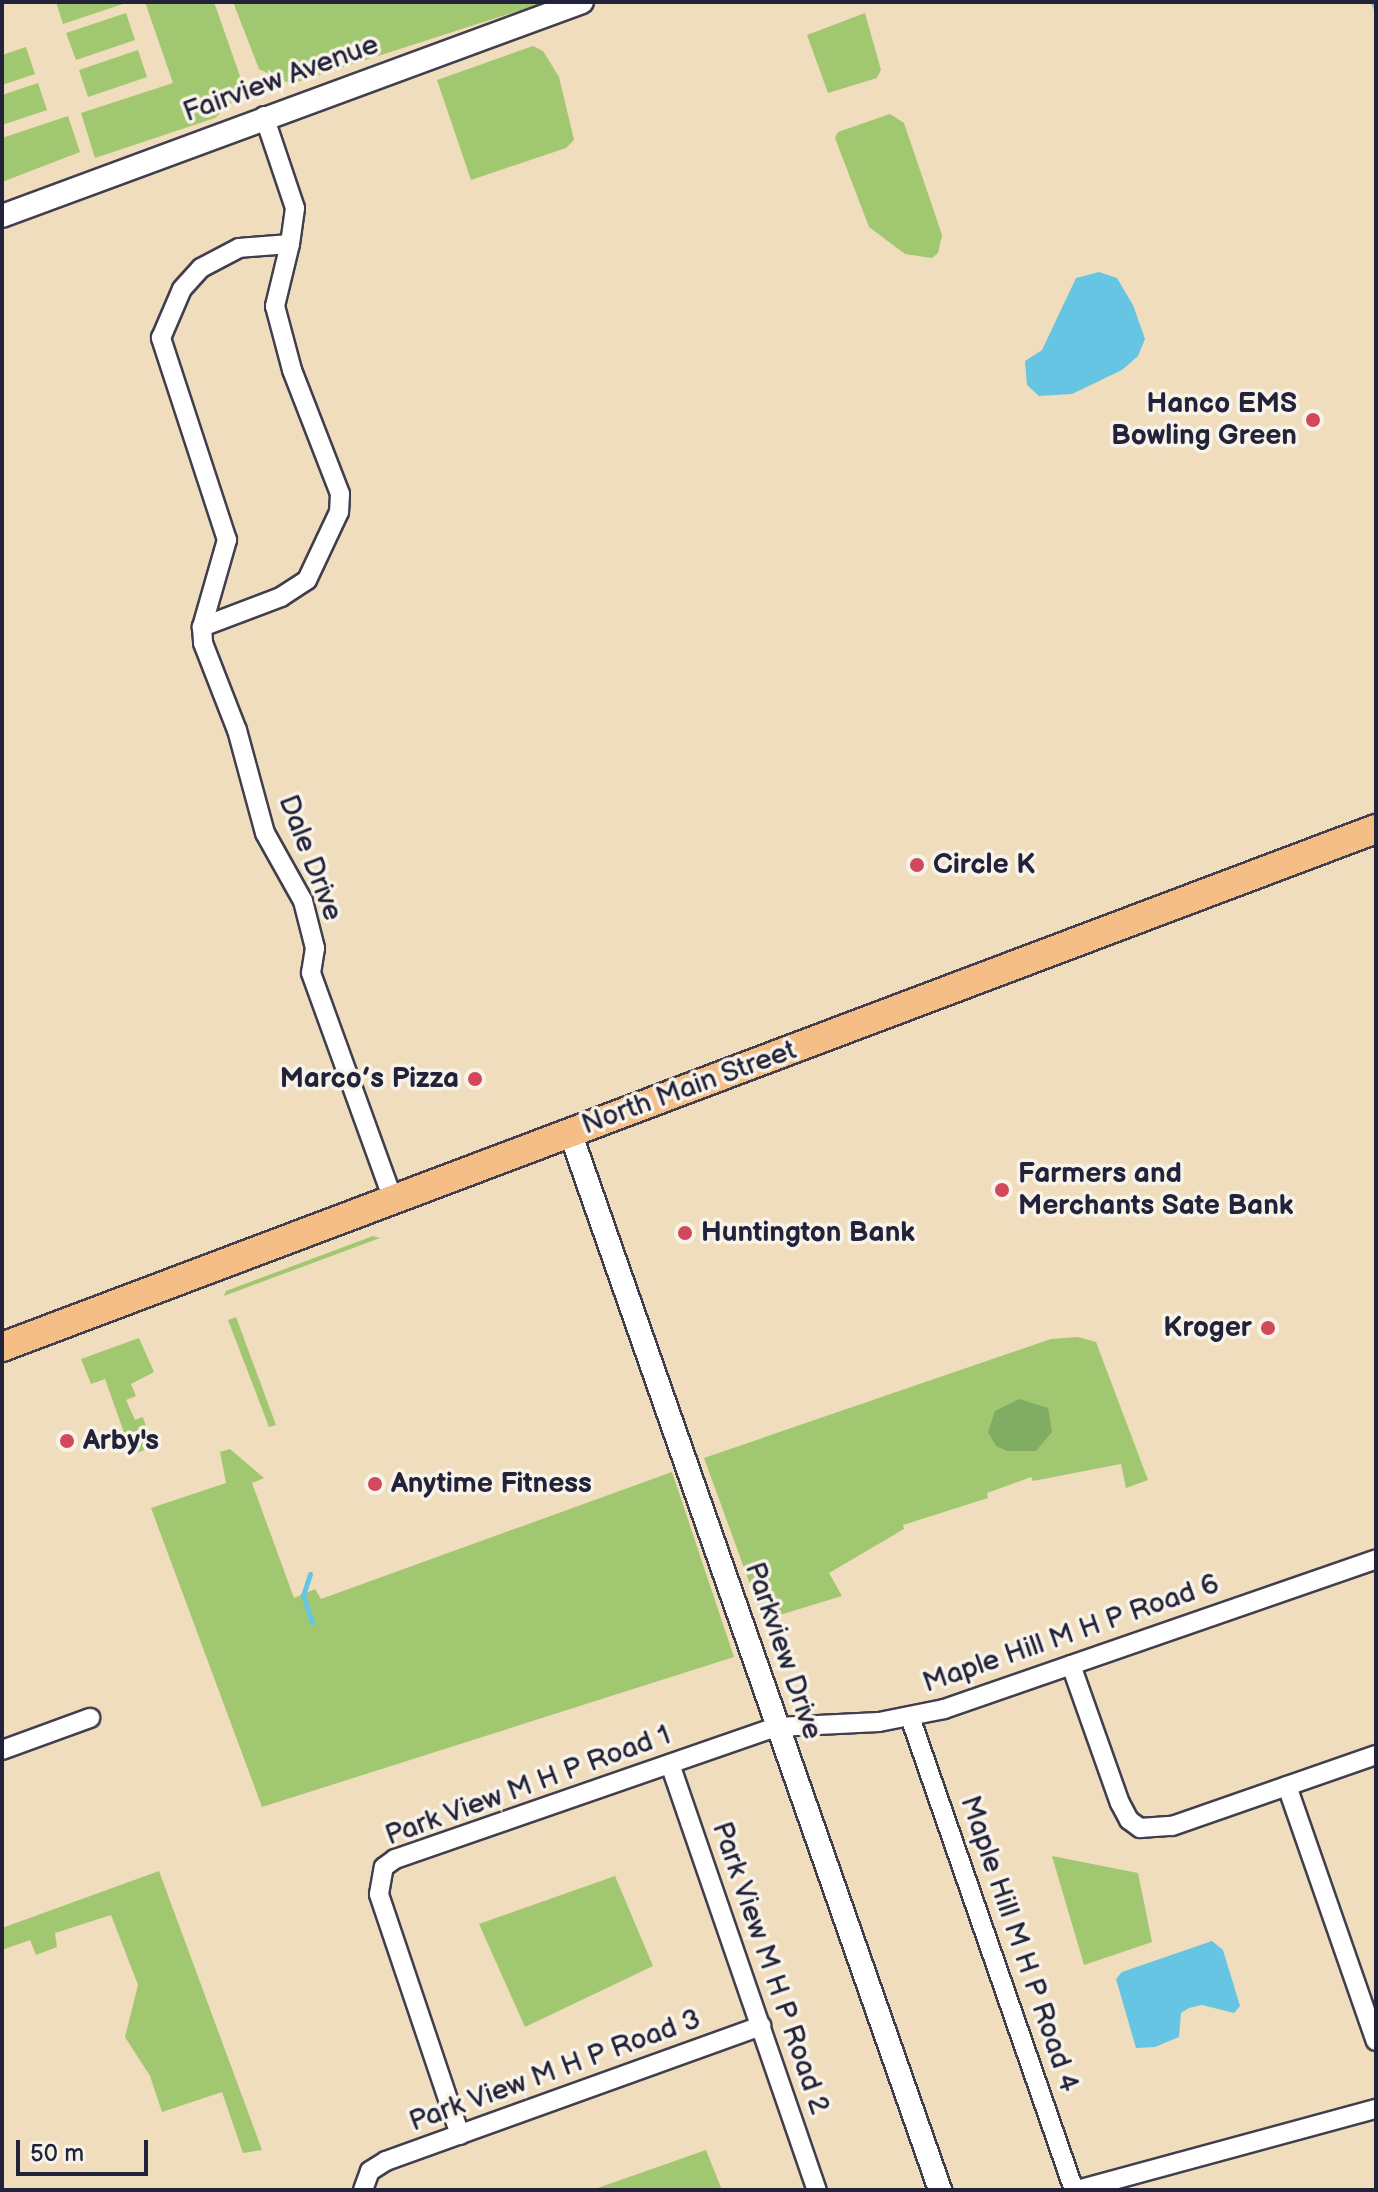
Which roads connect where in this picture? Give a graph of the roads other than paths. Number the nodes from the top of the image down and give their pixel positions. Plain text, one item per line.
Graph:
1 (582, 2) edge
2 (264, 116) junction
3 (2, 216) edge
4 (290, 244) junction
5 (202, 627) junction
6 (1376, 829) edge
7 (570, 1132) junction
8 (393, 1199) junction
9 (2, 1347) edge
10 (1376, 1559) edge
11 (1071, 1665) junction
12 (910, 1717) junction
13 (90, 1718) dead end
14 (777, 1727) junction
15 (2, 1750) edge
16 (1376, 1755) edge
17 (670, 1764) junction
18 (1287, 1786) junction
19 (761, 2026) junction
20 (1376, 2041) edge
21 (1376, 2109) edge
22 (460, 2135) junction
23 (363, 2190) edge
24 (817, 2190) edge
25 (940, 2190) edge
26 (1076, 2190) edge

1 - 2 street, Fairview Avenue
2 - 3 street, Fairview Avenue
2 - 4 street
4 - 5 street
4 - 5 street
5 - 8 street, Dale Drive
6 - 7 main road, North Main Street
7 - 8 main road, North Main Street
7 - 14 street, Parkview Drive
8 - 9 main road, North Main Street
10 - 11 street, Maple Hill M H P Road 6
11 - 12 street, Maple Hill M H P Road 6
11 - 18 street
12 - 14 street, Maple Hill M H P Road 6
12 - 26 street, Maple Hill M H P Road 4
13 - 15 street
14 - 17 street, Park View M H P Road 1
14 - 25 street, Parkview Drive
16 - 18 street
17 - 19 street, Park View M H P Road 2
17 - 22 street, Park View M H P Road 1
18 - 20 street
19 - 22 street, Park View M H P Road 3
19 - 24 street, Park View M H P Road 2
21 - 26 street
22 - 23 street, Park View M H P Road 3

